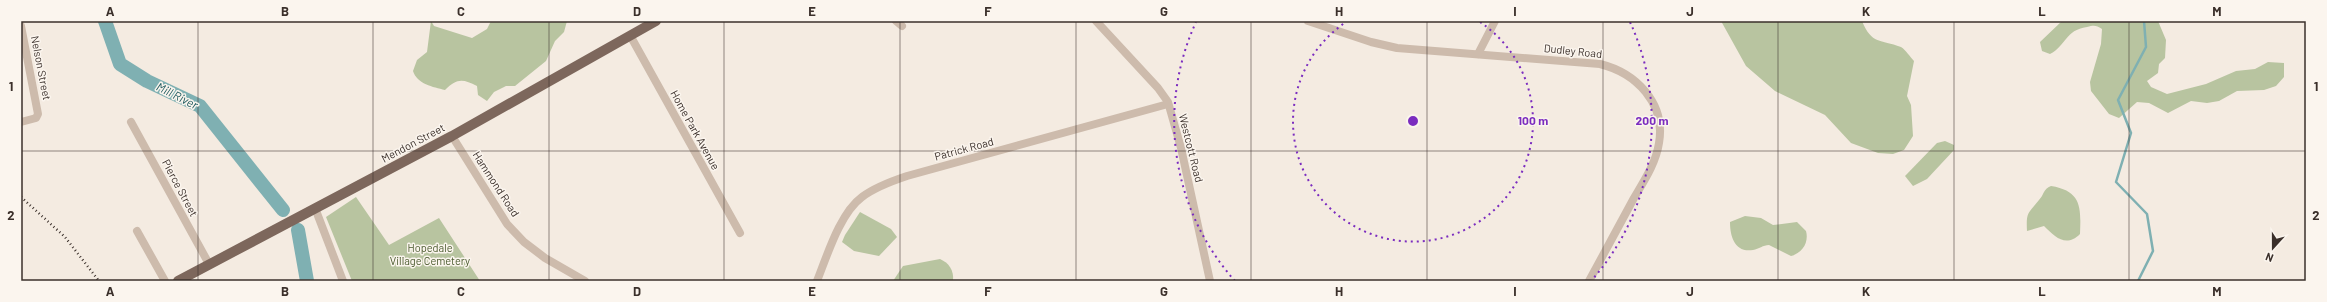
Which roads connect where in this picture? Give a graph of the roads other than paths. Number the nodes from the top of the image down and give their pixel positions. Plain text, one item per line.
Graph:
1 (656, 21) edge
2 (1308, 21) edge
3 (1495, 21) edge
4 (1099, 22) edge
5 (21, 26) edge
6 (631, 37) junction
7 (1478, 54) junction
8 (1168, 104) junction
9 (21, 122) edge
10 (131, 122) dead end
11 (452, 136) junction
12 (315, 208) junction
13 (137, 231) dead end
14 (740, 233) dead end
15 (209, 264) junction
16 (165, 281) edge
17 (178, 281) edge
18 (343, 281) edge
19 (584, 281) edge
20 (817, 281) edge
21 (1210, 281) edge
22 (1589, 281) edge

1 - 6 main road, Mendon Street
2 - 7 street, Dudley Road
3 - 7 street
4 - 8 street, Westcott Road
5 - 9 street, Nelson Street
6 - 11 main road, Mendon Street
6 - 14 street, Home Park Avenue
7 - 22 street, Dudley Road
8 - 20 street, Patrick Road
8 - 21 street, Westcott Road
10 - 15 street, Pierce Street
11 - 12 main road, Mendon Street
11 - 19 street, Hammond Road
12 - 15 main road, Mendon Street
12 - 18 street
13 - 16 street
15 - 17 main road, Mendon Street

